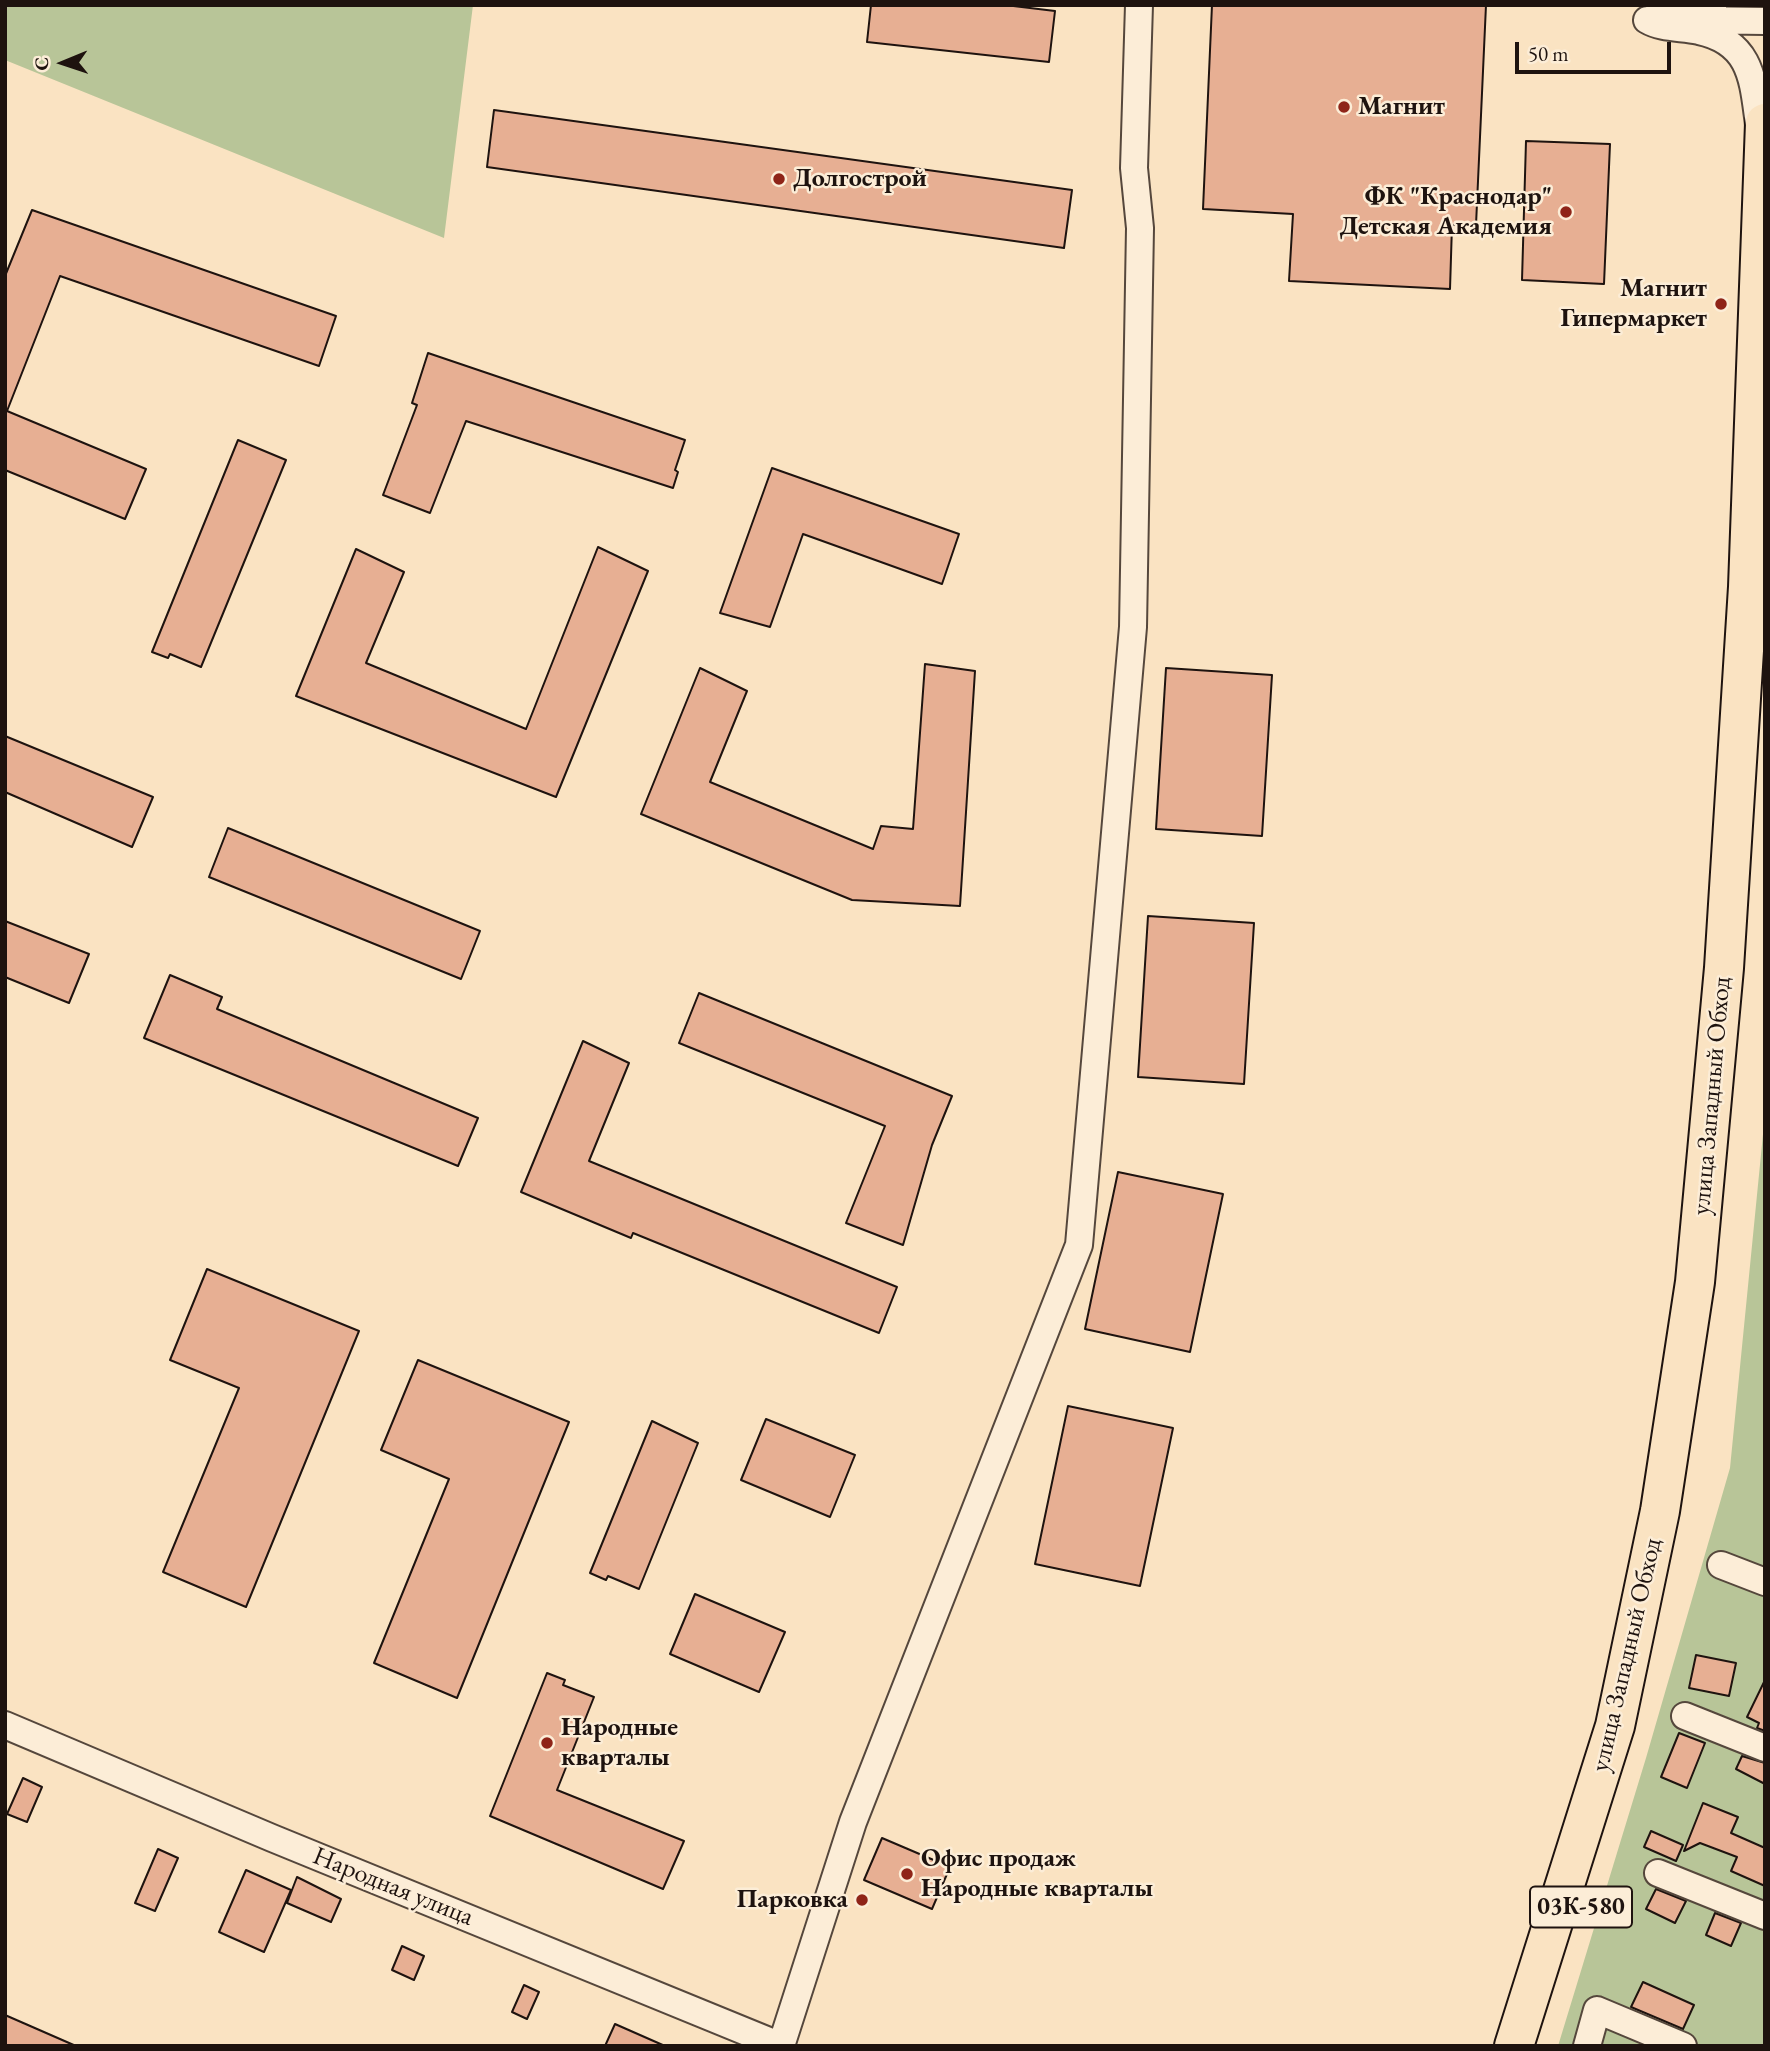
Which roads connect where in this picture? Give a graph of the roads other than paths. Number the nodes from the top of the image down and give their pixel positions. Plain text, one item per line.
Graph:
1 (1139, 5) edge
2 (1711, 7) edge
3 (1765, 11) edge
4 (1653, 13) edge
5 (1765, 21) edge
6 (1764, 136) edge
7 (1765, 543) edge
8 (1721, 1565) dead end
9 (1765, 1582) edge
10 (1685, 1716) dead end
11 (5, 1725) edge
12 (1765, 1748) edge
13 (1658, 1872) dead end
14 (1765, 1916) edge
15 (781, 2046) edge
16 (1514, 2046) edge
17 (1538, 2046) edge
18 (1587, 2046) edge
19 (1683, 2046) edge

1 - 15 street
2 - 3 street
2 - 4 street
4 - 5 street
4 - 6 street
6 - 16 highway, улица Западный Обход / 03К-580
7 - 17 highway, улица Западный Обход / 03К-580
8 - 9 street
10 - 12 street
11 - 15 street, Народная улица
13 - 14 street
18 - 19 street

